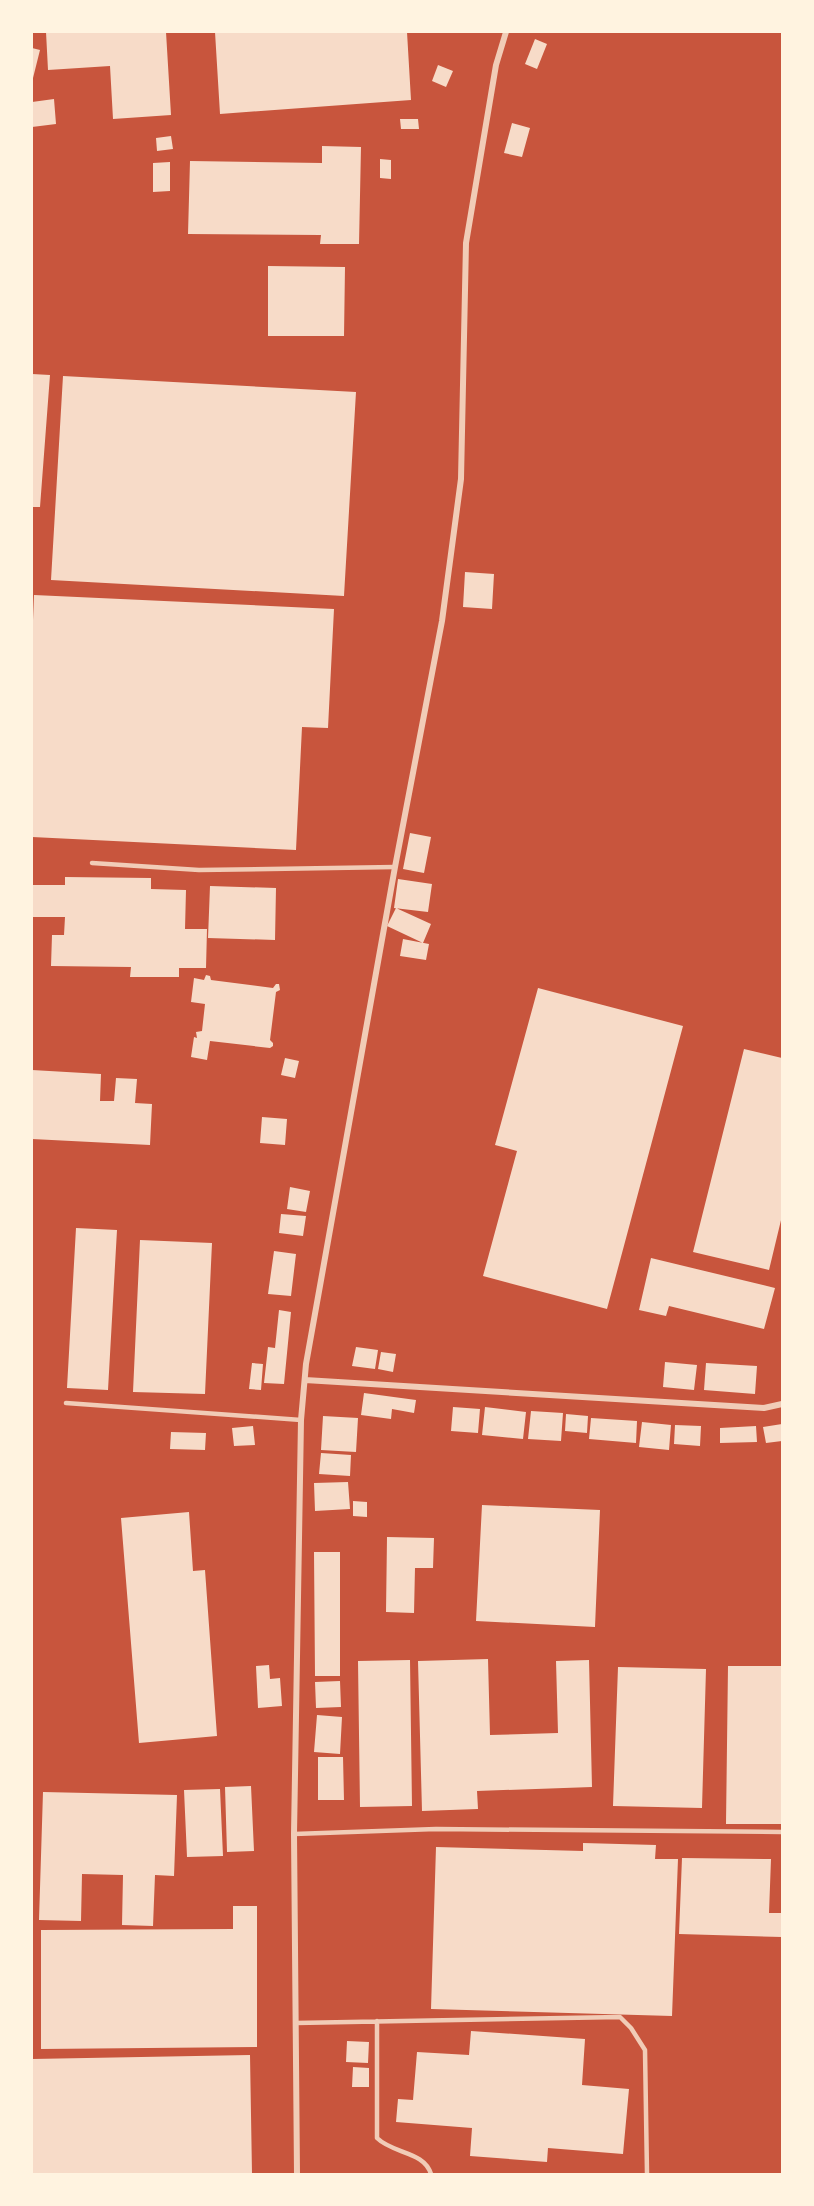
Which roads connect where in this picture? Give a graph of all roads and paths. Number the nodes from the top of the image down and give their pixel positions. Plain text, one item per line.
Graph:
1 (506, 32) edge
2 (92, 863) dead end
3 (395, 867) junction
4 (304, 1380) junction
5 (66, 1402) dead end
6 (783, 1404) edge
7 (301, 1420) junction
8 (783, 1832) edge
9 (294, 1834) junction
10 (377, 2021) junction
11 (296, 2023) junction
12 (297, 2175) edge
13 (431, 2175) edge
14 (647, 2175) edge

1 - 3 street
2 - 3 lane
3 - 4 street
4 - 6 street
4 - 7 street
5 - 7 lane
7 - 9 street
8 - 9 lane
9 - 11 street
10 - 11 lane
10 - 13 lane
10 - 14 lane
11 - 12 street

